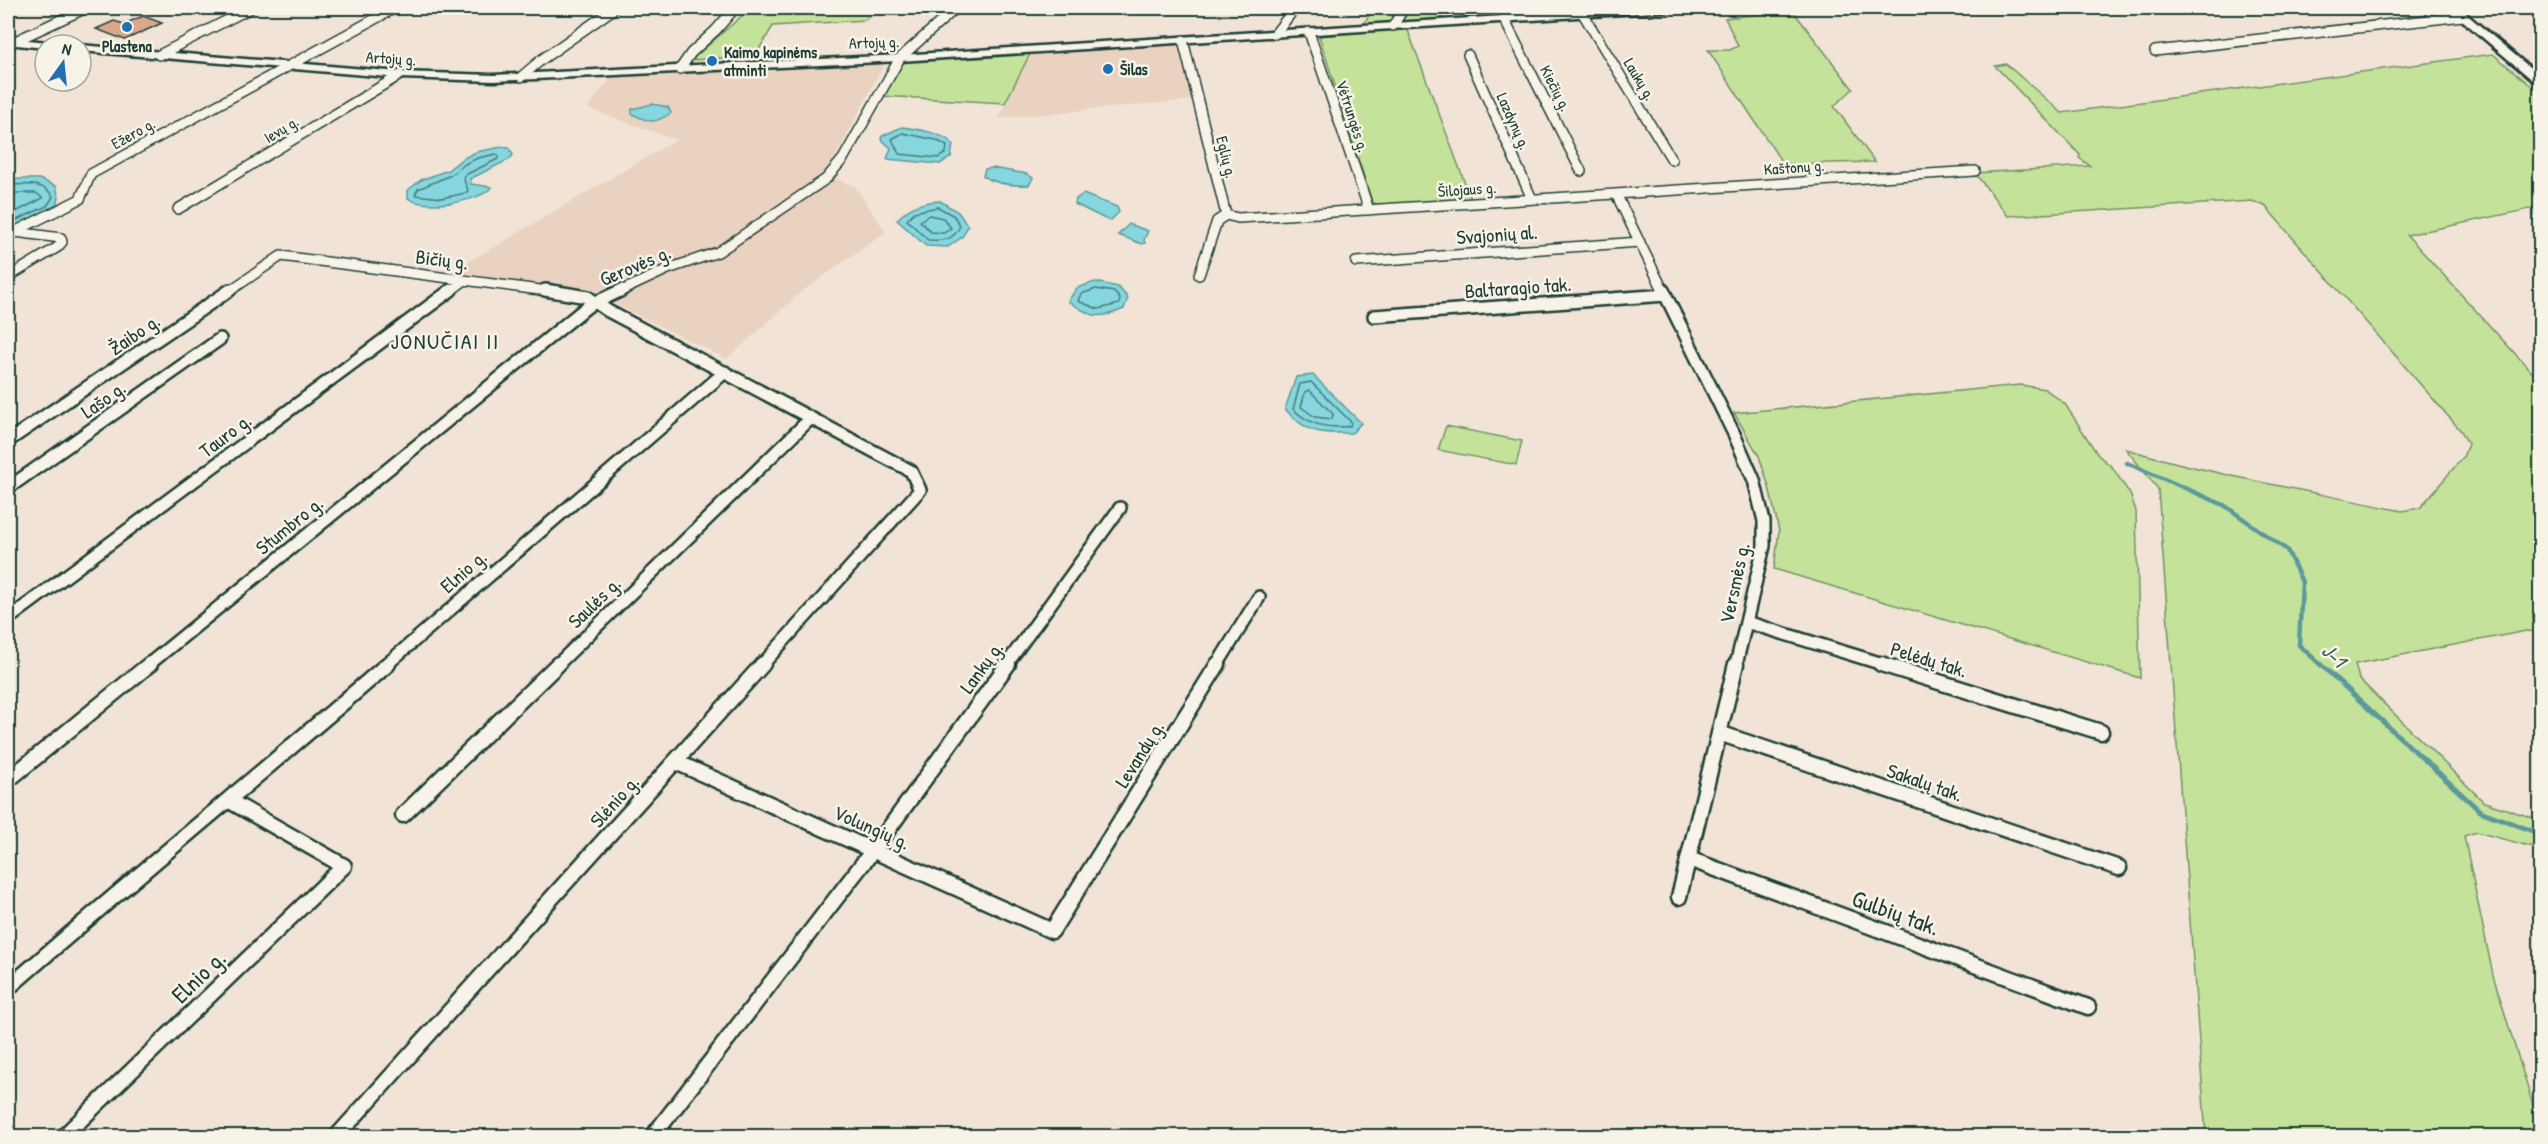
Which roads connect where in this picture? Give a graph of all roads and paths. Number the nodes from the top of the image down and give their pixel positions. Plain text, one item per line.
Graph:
1 (86, 8) edge
2 (251, 8) edge
3 (395, 8) edge
4 (735, 8) edge
5 (956, 8) edge
6 (1295, 8) edge
7 (1404, 8) edge
8 (1555, 8) edge
9 (1669, 8) edge
10 (2453, 8) edge
11 (612, 10) dead end
12 (1507, 14) edge
13 (1583, 14) junction
14 (2463, 16) junction
15 (1393, 26) junction
16 (1309, 32) junction
17 (1275, 34) junction
18 (1183, 40) junction
19 (10, 41) edge
20 (33, 43) edge
21 (93, 49) edge
22 (2155, 51) dead end
23 (159, 55) junction
24 (1468, 55) dead end
25 (900, 58) junction
26 (286, 66) junction
27 (680, 69) junction
28 (400, 75) junction
29 (521, 77) junction
30 (2541, 81) edge
31 (1672, 160) dead end
32 (1581, 171) dead end
33 (1975, 171) dead end
34 (1616, 194) junction
35 (1532, 200) junction
36 (178, 209) dead end
37 (1369, 210) junction
38 (1226, 215) junction
39 (11, 234) edge
40 (1640, 242) junction
41 (281, 256) joint
42 (1356, 262) dead end
43 (1199, 275) dead end
44 (8, 277) edge
45 (465, 280) junction
46 (1666, 295) junction
47 (597, 302) junction
48 (1374, 316) dead end
49 (220, 339) dead end
50 (724, 372) junction
51 (811, 418) junction
52 (8, 441) edge
53 (8, 488) edge
54 (920, 490) joint
55 (1120, 508) dead end
56 (1259, 597) dead end
57 (8, 619) edge
58 (1746, 622) junction
59 (2101, 732) dead end
60 (1719, 733) junction
61 (676, 762) junction
62 (8, 780) edge
63 (228, 800) junction
64 (403, 814) dead end
65 (874, 849) junction
66 (1689, 859) junction
67 (2119, 867) dead end
68 (1679, 897) dead end
69 (1052, 931) joint
70 (8, 988) edge
71 (2088, 1007) dead end
72 (64, 1137) edge
73 (337, 1137) edge
74 (653, 1137) edge

1 - 19 street
2 - 23 street
3 - 26 street, Ežero g.
4 - 27 street
5 - 25 street, Gerovės g.
6 - 17 street
7 - 15 street
8 - 12 street
9 - 13 main road, Artojų g.
10 - 14 main road
11 - 29 street
12 - 13 main road, Artojų g.
12 - 15 main road, Artojų g.
12 - 32 street, Kiečių g.
13 - 31 street, Laukų g.
14 - 22 street
14 - 30 main road
15 - 16 main road, Artojų g.
16 - 17 main road, Artojų g.
16 - 37 street, Vėtrungės g.
17 - 18 main road, Artojų g.
18 - 25 main road, Artojų g.
18 - 38 street, Eglių g.
19 - 20 main road
21 - 23 main road, Artojų g.
23 - 26 main road, Artojų g.
24 - 35 street, Lazdynų g.
25 - 27 main road, Artojų g.
25 - 47 street, Gerovės g.
26 - 28 main road, Artojų g.
26 - 39 street, Ežero g.
27 - 29 main road, Artojų g.
28 - 29 main road, Artojų g.
28 - 36 street, Ievų g.
33 - 34 street, Kaštonų g.
34 - 35 street, Šilojaus g.
34 - 40 street, Versmės g.
35 - 37 street, Šilojaus g.
37 - 38 street, Šilojaus g.
38 - 43 street
39 - 44 street
40 - 42 street, Svajonių al.
40 - 46 street, Versmės g.
41 - 45 street, Bičių g.
41 - 52 street, Žaibo g.
45 - 47 street, Bičių g.
45 - 57 street, Tauro g.
46 - 48 street, Baltaragio tak.
46 - 58 street, Versmės g.
47 - 50 street, Gerovės g.
47 - 62 street, Stumbro g.
49 - 53 street, Lašo g.
50 - 51 street, Gerovės g.
50 - 63 street, Elnio g.
51 - 54 street, Gerovės g.
51 - 64 street, Saulės g.
54 - 61 street, Slėnio g.
55 - 65 street, Lankų g.
56 - 69 street, Levandų g.
58 - 59 street, Pelėdų tak.
58 - 60 street, Versmės g.
60 - 66 street, Versmės g.
60 - 67 street, Sakalų tak.
61 - 65 street, Volungių g.
61 - 73 street, Slėnio g.
63 - 70 street, Elnio g.
63 - 72 street, Elnio g.
65 - 69 street, Volungių g.
65 - 74 street, Lankų g.
66 - 68 street, Versmės g.
66 - 71 street, Gulbių tak.

